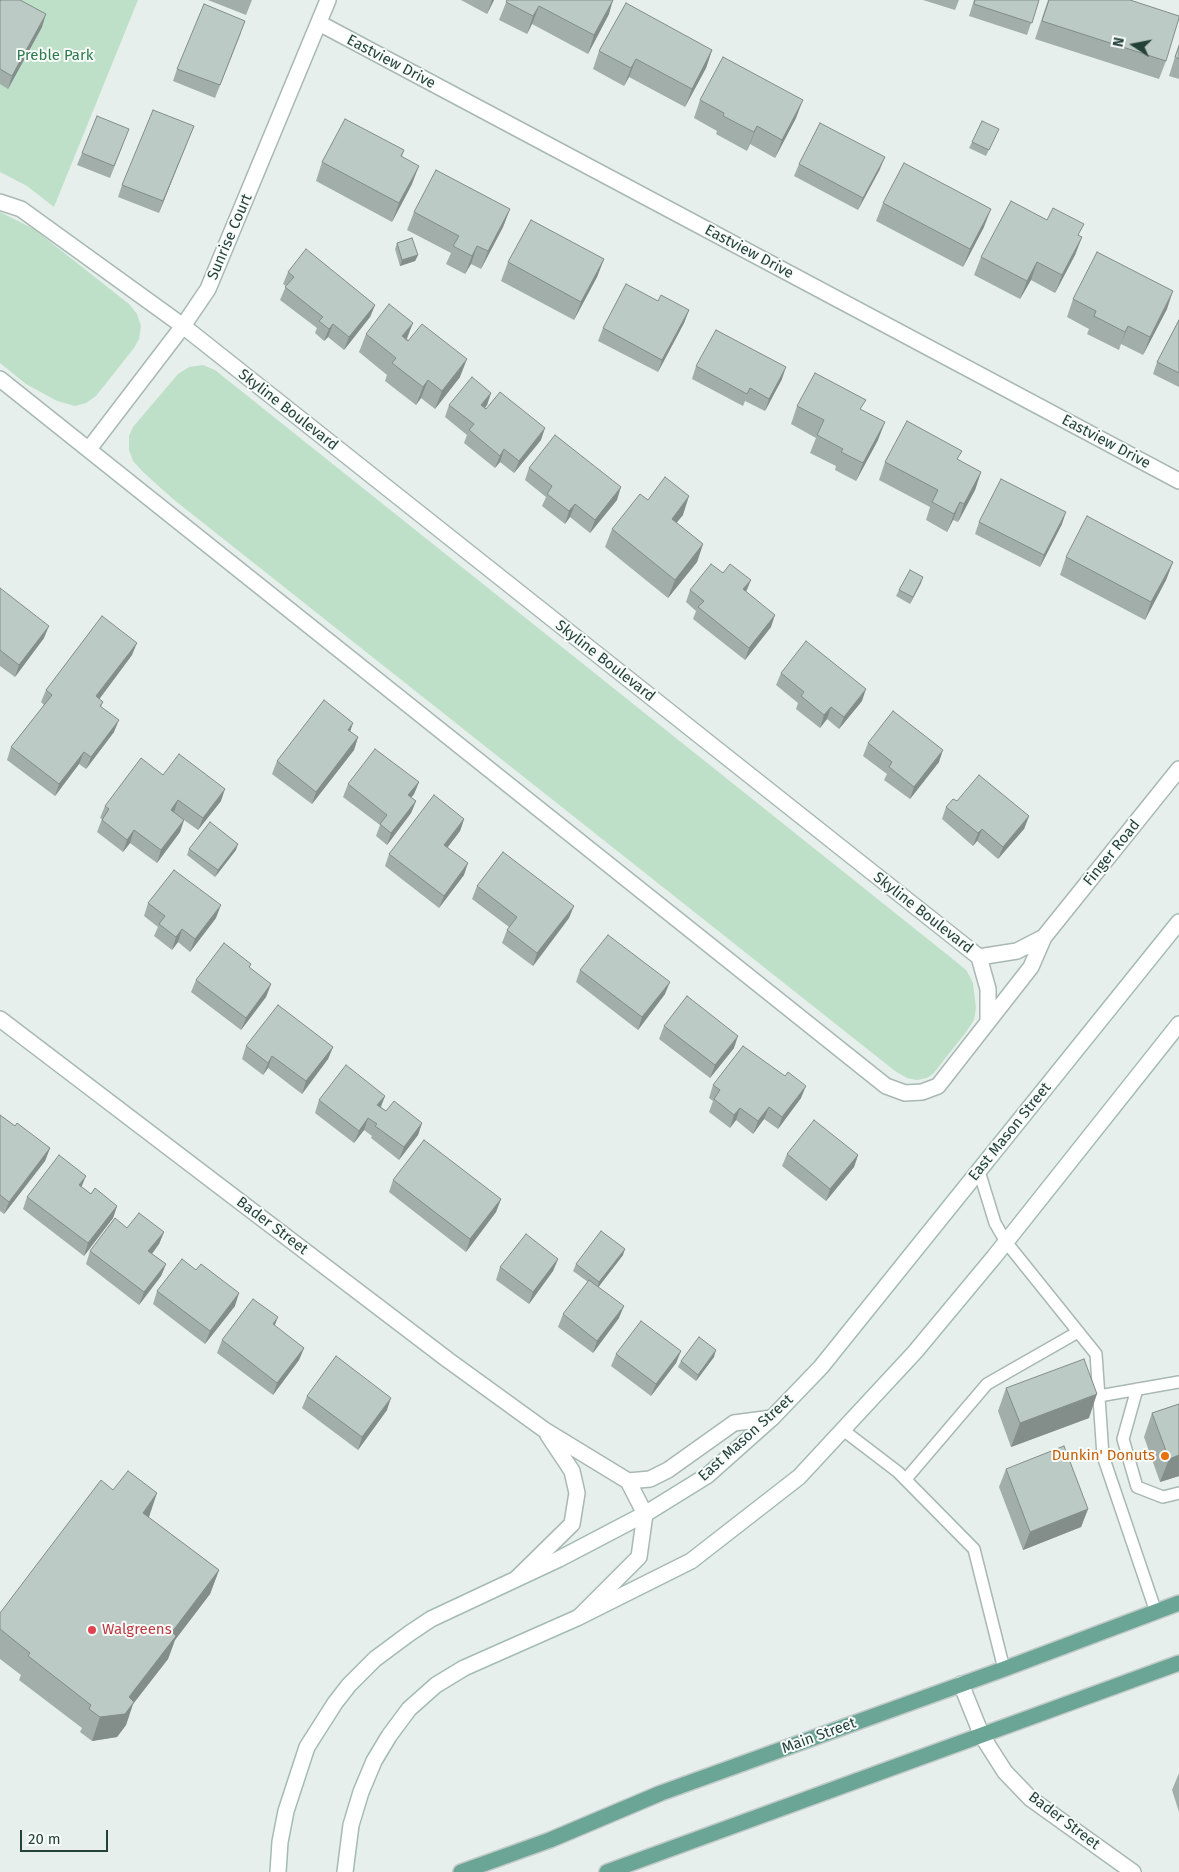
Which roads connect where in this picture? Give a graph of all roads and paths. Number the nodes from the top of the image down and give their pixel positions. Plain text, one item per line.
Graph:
1 (328, 0) edge
2 (319, 23) junction
3 (0, 202) edge
4 (182, 326) junction
5 (0, 379) edge
6 (89, 449) junction
7 (1179, 481) edge
8 (1179, 769) edge
9 (1179, 922) edge
10 (1044, 937) junction
11 (979, 958) junction
12 (0, 1019) edge
13 (988, 1022) junction
14 (1177, 1030) edge
15 (979, 1171) junction
16 (1006, 1242) junction
17 (1078, 1332) junction
18 (1179, 1382) edge
19 (1137, 1389) junction
20 (1099, 1396) junction
21 (772, 1418) junction
22 (844, 1430) junction
23 (546, 1432) junction
24 (906, 1480) junction
25 (628, 1481) junction
26 (1179, 1493) edge
27 (645, 1514) junction
28 (516, 1578) junction
29 (1179, 1603) edge
30 (1156, 1612) junction
31 (577, 1618) junction
32 (1179, 1663) edge
33 (1004, 1669) junction
34 (962, 1684) junction
35 (982, 1736) junction
36 (278, 1872) edge
37 (346, 1872) edge
38 (460, 1872) edge
39 (607, 1872) edge
40 (1132, 1872) edge

1 - 2 street, Sunrise Court
2 - 4 street, Sunrise Court
2 - 7 street, Eastview Drive
3 - 4 street, Skyline Boulevard
4 - 6 street, Sunrise Court
4 - 11 street, Skyline Boulevard
5 - 6 street
6 - 13 street
8 - 10 street, Finger Road
9 - 15 street, East Mason Street
10 - 11 street
10 - 13 street
11 - 13 street, Skyline Boulevard
12 - 23 street, Bader Street
14 - 16 street
15 - 16 lane
15 - 21 street, East Mason Street
16 - 17 lane
16 - 22 street
17 - 20 lane
17 - 24 lane
18 - 19 lane
19 - 20 lane
19 - 26 lane
20 - 30 lane
21 - 25 street
21 - 27 street, East Mason Street
22 - 24 lane
22 - 31 street
23 - 25 street, Bader Street
23 - 28 street, Bader Street
24 - 33 lane
25 - 27 street
27 - 28 street, East Mason Street
27 - 31 street
28 - 36 street, East Mason Street
29 - 30 main road, Main Street
30 - 33 main road, Main Street
31 - 37 street
32 - 35 main road
33 - 34 main road, Main Street
34 - 35 street, Bader Street
34 - 38 main road, Main Street
35 - 39 main road
35 - 40 street, Bader Street

